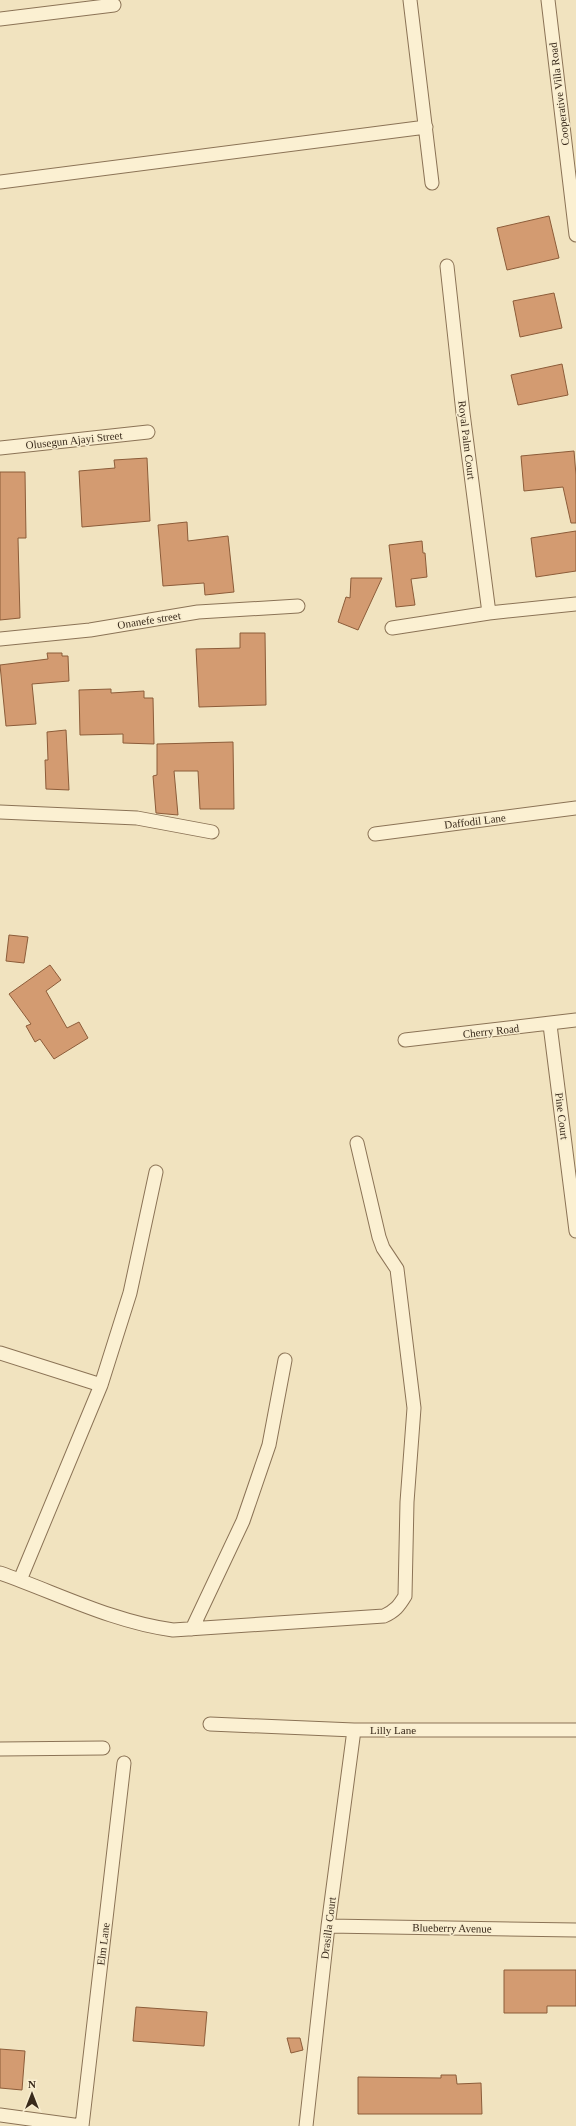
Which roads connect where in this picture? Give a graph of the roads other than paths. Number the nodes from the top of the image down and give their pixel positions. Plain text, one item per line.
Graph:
1 (410, 0) edge
2 (548, 0) edge
3 (114, 5) dead end
4 (0, 19) edge
5 (426, 127) junction
6 (572, 169) edge
7 (0, 182) edge
8 (432, 183) dead end
9 (576, 235) edge
10 (447, 266) dead end
11 (148, 432) dead end
12 (0, 448) edge
13 (576, 604) edge
14 (298, 606) dead end
15 (490, 613) junction
16 (392, 628) dead end
17 (0, 639) edge
18 (576, 808) edge
19 (0, 812) edge
20 (212, 832) dead end
21 (375, 834) dead end
22 (576, 1020) edge
23 (550, 1025) junction
24 (405, 1040) dead end
25 (357, 1143) dead end
26 (156, 1172) dead end
27 (576, 1231) edge
28 (0, 1353) edge
29 (285, 1360) dead end
30 (101, 1386) junction
31 (0, 1573) edge
32 (20, 1580) junction
33 (192, 1629) junction
34 (210, 1724) dead end
35 (354, 1730) junction
36 (576, 1730) edge
37 (103, 1748) dead end
38 (0, 1749) edge
39 (124, 1762) dead end
40 (328, 1926) junction
41 (576, 1930) edge
42 (0, 2116) edge
43 (82, 2126) edge
44 (306, 2126) edge

1 - 5 street
2 - 6 street, Cooperative Villa Road
3 - 4 street
5 - 7 street
5 - 8 street
6 - 9 street, Cooperative Villa Road
10 - 15 street, Royal Palm Court
11 - 12 street, Olusegun Ajayi Street
13 - 15 street
14 - 17 street, Onanefe street
15 - 16 street
18 - 21 street, Daffodil Lane
19 - 20 street
22 - 23 street, Cherry Road
23 - 24 street, Cherry Road
23 - 27 street, Pine Court
25 - 33 street
26 - 30 street
28 - 30 street
29 - 33 street
30 - 32 street
31 - 32 street
32 - 33 street
34 - 35 street, Lilly Lane
35 - 36 street, Lilly Lane
35 - 40 street, Drasilla Court
37 - 38 street
39 - 43 street, Elm Lane
40 - 41 street, Blueberry Avenue
40 - 44 street, Drasilla Court
42 - 43 street

